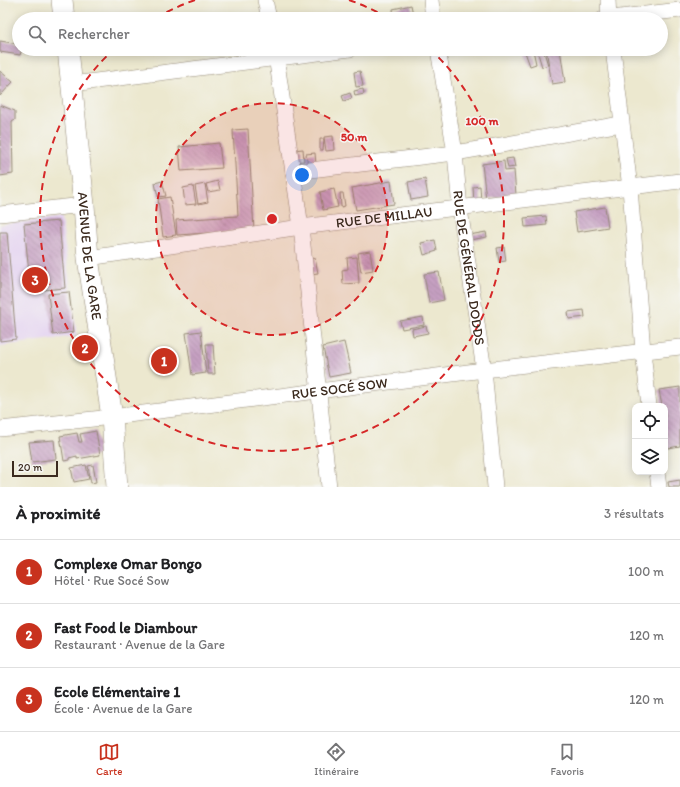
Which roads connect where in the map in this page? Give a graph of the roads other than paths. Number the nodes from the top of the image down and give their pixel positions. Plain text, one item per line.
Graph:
1 (62, 0) edge
2 (265, 0) edge
3 (431, 0) edge
4 (608, 0) edge
5 (680, 10) edge
6 (63, 12) edge
7 (268, 12) edge
8 (432, 12) edge
9 (607, 12) edge
10 (664, 12) edge
11 (69, 56) edge
12 (262, 56) edge
13 (276, 56) edge
14 (439, 56) edge
15 (614, 56) edge
16 (72, 84) junction
17 (621, 124) junction
18 (455, 153) junction
19 (293, 172) junction
20 (680, 181) edge
21 (630, 188) junction
22 (84, 205) junction
23 (460, 209) junction
24 (0, 214) edge
25 (301, 227) junction
26 (88, 258) junction
27 (680, 347) edge
28 (643, 351) junction
29 (484, 370) junction
30 (318, 391) junction
31 (649, 403) edge
32 (112, 417) junction
33 (0, 429) edge
34 (657, 475) edge
35 (117, 487) edge
36 (329, 487) edge
37 (495, 487) edge
38 (659, 487) edge

1 - 6 street
2 - 7 street
3 - 8 street
4 - 9 street
5 - 10 street
11 - 16 street, AVENUE DE LA GARE
12 - 16 street
13 - 19 street
14 - 18 street, RUE DE GÉNÉRAL DODDS
15 - 17 street
16 - 22 street, AVENUE DE LA GARE
17 - 18 street
17 - 21 street
18 - 19 street
18 - 23 street, RUE DE GÉNÉRAL DODDS
19 - 25 street
20 - 21 street, RUE DE MILLAU
21 - 23 street, RUE DE MILLAU
21 - 28 street
22 - 24 street
22 - 26 street, AVENUE DE LA GARE
23 - 25 street, RUE DE MILLAU
23 - 29 street, RUE DE GÉNÉRAL DODDS
25 - 26 street, RUE DE MILLAU
25 - 30 street
26 - 32 street, AVENUE DE LA GARE
27 - 28 street, RUE SOCÉ SOW
28 - 29 street, RUE SOCÉ SOW
28 - 31 street
29 - 30 street, RUE SOCÉ SOW
29 - 37 street, RUE DE GÉNÉRAL DODDS
30 - 32 street, RUE SOCÉ SOW
30 - 36 street
32 - 33 street, RUE SOCÉ SOW
32 - 35 street, AVENUE DE LA GARE
34 - 38 street

